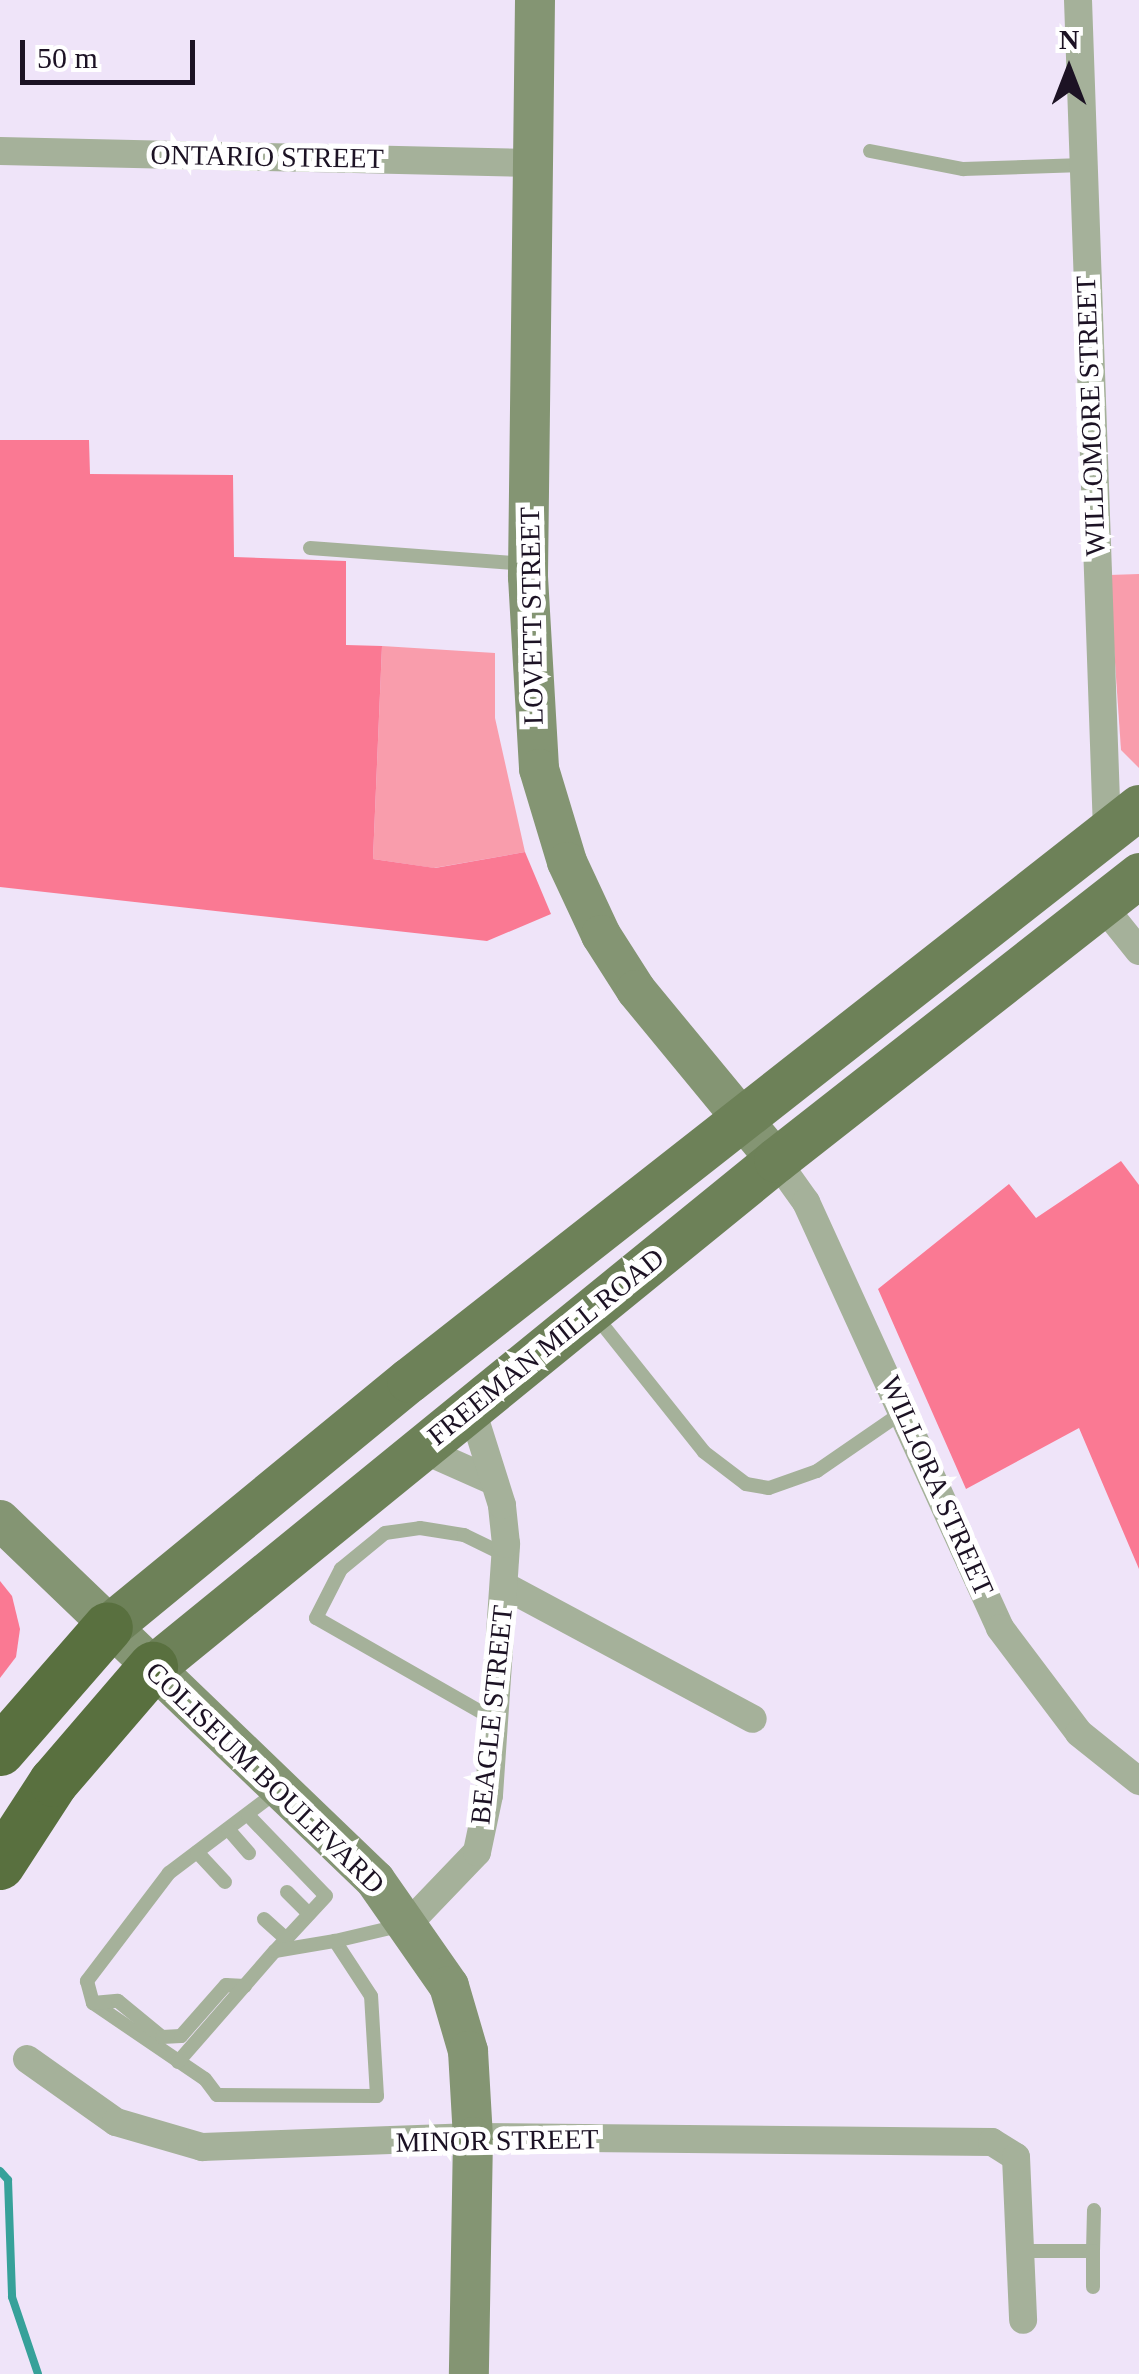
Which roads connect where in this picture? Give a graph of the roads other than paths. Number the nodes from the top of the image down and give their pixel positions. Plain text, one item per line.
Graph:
1 (535, 0) edge
2 (1078, 0) edge
3 (0, 150) edge
4 (870, 151) dead end
5 (534, 164) junction
6 (1082, 165) junction
7 (310, 548) dead end
8 (528, 564) junction
9 (1123, 819) edge
10 (1139, 875) edge
11 (1102, 905) junction
12 (1139, 950) edge
13 (742, 1122) junction
14 (776, 1160) junction
15 (591, 1310) junction
16 (472, 1410) junction
17 (904, 1412) junction
18 (422, 1450) junction
19 (491, 1480) junction
20 (0, 1520) edge
21 (505, 1556) junction
22 (505, 1586) junction
23 (108, 1627) junction
24 (154, 1667) junction
25 (753, 1720) dead end
26 (496, 1721) junction
27 (0, 1751) edge
28 (1139, 1781) edge
29 (280, 1790) junction
30 (248, 1814) junction
31 (228, 1829) junction
32 (198, 1852) junction
33 (249, 1853) dead end
34 (0, 1865) edge
35 (225, 1882) dead end
36 (287, 1892) dead end
37 (310, 1914) junction
38 (264, 1918) dead end
39 (408, 1923) junction
40 (286, 1939) junction
41 (335, 1941) junction
42 (275, 1951) junction
43 (244, 1986) junction
44 (93, 2003) junction
45 (27, 2058) dead end
46 (178, 2062) junction
47 (473, 2137) junction
48 (1094, 2210) dead end
49 (1020, 2251) junction
50 (1094, 2251) junction
51 (1094, 2287) dead end
52 (1023, 2320) dead end
53 (469, 2374) edge

1 - 5 street, LOVETT STREET
2 - 6 street, WILLOMORE STREET
3 - 5 street, ONTARIO STREET
4 - 6 lane
5 - 8 street, LOVETT STREET
6 - 9 street, WILLOMORE STREET
7 - 8 lane
8 - 13 street, LOVETT STREET
9 - 13 main road, FREEMAN MILL ROAD
10 - 11 main road, FREEMAN MILL ROAD
11 - 12 street
11 - 14 main road, FREEMAN MILL ROAD
13 - 14 street, LOVETT STREET
13 - 23 main road, FREEMAN MILL ROAD
14 - 15 main road, FREEMAN MILL ROAD
14 - 17 street, WILLORA STREET
15 - 16 main road, FREEMAN MILL ROAD
15 - 17 lane
16 - 18 main road, FREEMAN MILL ROAD
16 - 19 street, BEAGLE STREET
17 - 28 street, WILLORA STREET
18 - 19 street
18 - 24 main road, FREEMAN MILL ROAD
19 - 21 street, BEAGLE STREET
20 - 23 street, COLISEUM BOULEVARD
21 - 22 street, BEAGLE STREET
21 - 26 lane
22 - 25 street
22 - 26 street, BEAGLE STREET
23 - 24 street, COLISEUM BOULEVARD
23 - 27 highway, FREEMAN MILL ROAD
24 - 29 street, COLISEUM BOULEVARD
24 - 34 highway, FREEMAN MILL ROAD
26 - 39 street, BEAGLE STREET
29 - 30 lane
29 - 39 street, COLISEUM BOULEVARD
30 - 31 lane
30 - 37 lane
31 - 32 lane
31 - 33 lane
32 - 35 lane
32 - 44 lane
36 - 37 lane
37 - 40 lane
38 - 40 lane
39 - 41 lane
39 - 47 street, COLISEUM BOULEVARD
40 - 42 lane
41 - 42 lane
41 - 46 lane
42 - 43 lane
43 - 44 lane
43 - 46 lane
44 - 46 lane
45 - 47 street, MINOR STREET
47 - 49 street, MINOR STREET
47 - 53 street, COLISEUM BOULEVARD
48 - 50 lane
49 - 50 lane
49 - 52 street
50 - 51 lane

